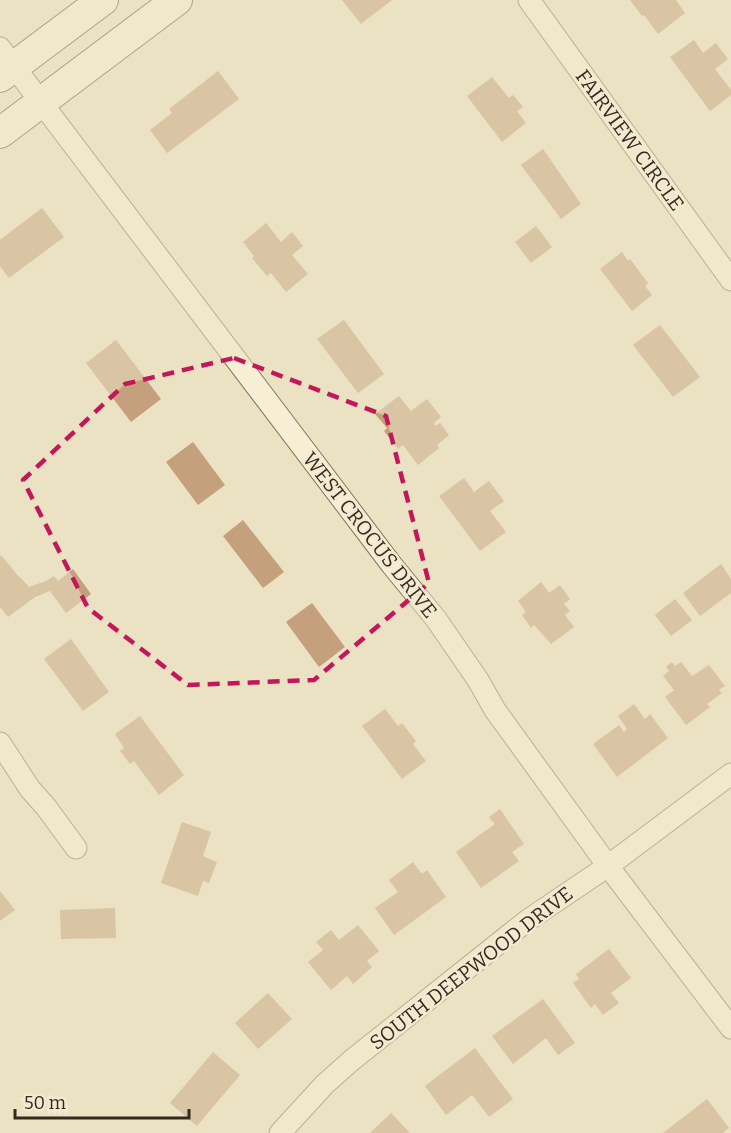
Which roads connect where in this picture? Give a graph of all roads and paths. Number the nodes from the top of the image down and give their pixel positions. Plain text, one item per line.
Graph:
1 (103, 0) edge
2 (177, 0) edge
3 (529, 0) edge
4 (5, 64) edge
5 (40, 102) junction
6 (0, 133) edge
7 (731, 280) edge
8 (0, 743) edge
9 (731, 774) edge
10 (76, 848) dead end
11 (608, 866) junction
12 (731, 1028) edge
13 (280, 1133) edge

1 - 4 main road
2 - 5 main road
3 - 7 street, FAIRVIEW CIRCLE
4 - 5 street, WEST CROCUS DRIVE
5 - 6 main road
5 - 11 street, WEST CROCUS DRIVE
8 - 10 street
9 - 11 street, SOUTH DEEPWOOD DRIVE
11 - 12 street, WEST CROCUS DRIVE
11 - 13 street, SOUTH DEEPWOOD DRIVE

